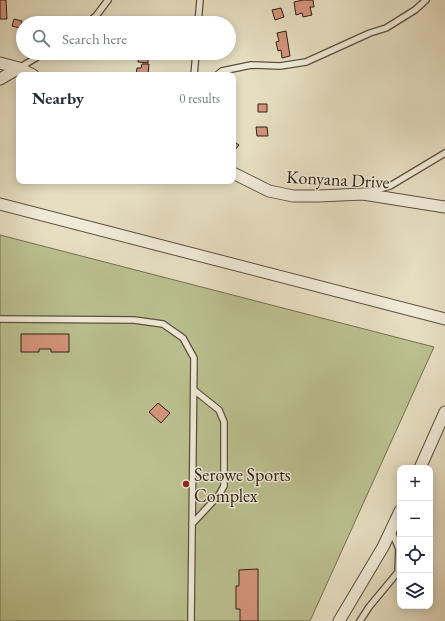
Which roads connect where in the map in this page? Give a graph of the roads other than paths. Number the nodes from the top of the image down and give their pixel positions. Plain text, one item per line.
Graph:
1 (108, 0) edge
2 (200, 0) edge
3 (426, 0) edge
4 (96, 16) edge
5 (199, 16) edge
6 (32, 60) edge
7 (195, 60) edge
8 (0, 63) edge
9 (19, 68) junction
10 (27, 72) edge
11 (194, 72) edge
12 (221, 72) edge
13 (0, 79) edge
14 (445, 154) edge
15 (236, 174) edge
16 (363, 194) junction
17 (0, 204) edge
18 (445, 207) edge
19 (0, 319) edge
20 (445, 320) edge
21 (194, 390) junction
22 (445, 412) edge
23 (421, 465) edge
24 (397, 517) edge
25 (192, 524) junction
26 (391, 530) junction
27 (191, 621) edge
28 (338, 621) edge
29 (360, 621) edge

1 - 4 lane
2 - 5 lane
3 - 12 lane
6 - 9 lane
7 - 11 lane
8 - 9 street
9 - 10 street
9 - 13 street
14 - 16 lane
15 - 16 street, Konyana Drive
16 - 18 street, Konyana Drive
17 - 20 street
19 - 21 lane
21 - 25 lane
21 - 25 lane
22 - 23 street
24 - 26 street
25 - 27 lane
26 - 28 street
26 - 29 lane

